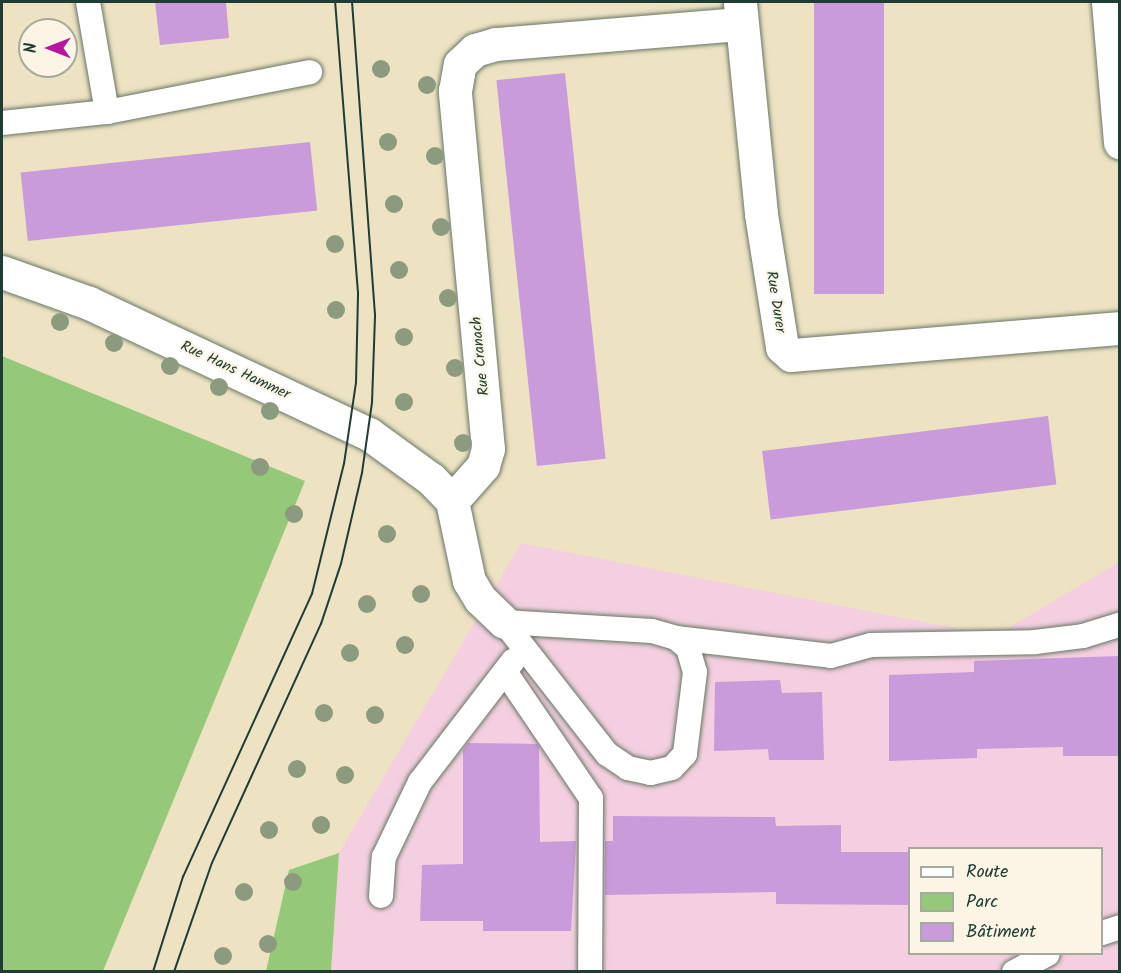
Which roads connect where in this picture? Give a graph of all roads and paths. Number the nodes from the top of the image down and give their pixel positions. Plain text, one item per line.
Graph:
1 (88, 2) edge
2 (1108, 2) edge
3 (741, 13) edge
4 (459, 64) joint
5 (310, 72) dead end
6 (107, 111) junction
7 (2, 123) edge
8 (1119, 142) edge
9 (2, 272) edge
10 (1119, 328) edge
11 (452, 501) junction
12 (1119, 625) edge
13 (513, 634) junction
14 (676, 638) junction
15 (506, 673) junction
16 (381, 896) dead end
17 (1119, 927) edge
18 (1103, 932) edge
19 (1046, 955) edge
20 (590, 972) edge
21 (1014, 972) edge

1 - 6 lane
2 - 8 street
3 - 4 street, Rue Durer
3 - 10 street, Rue Durer
4 - 11 street, Rue Cranach
5 - 6 lane
6 - 7 lane
9 - 11 street, Rue Hans Hammer
11 - 13 street
12 - 14 lane
13 - 14 lane
13 - 14 lane
13 - 15 lane
15 - 16 lane
15 - 20 lane
17 - 18 lane
19 - 21 lane

